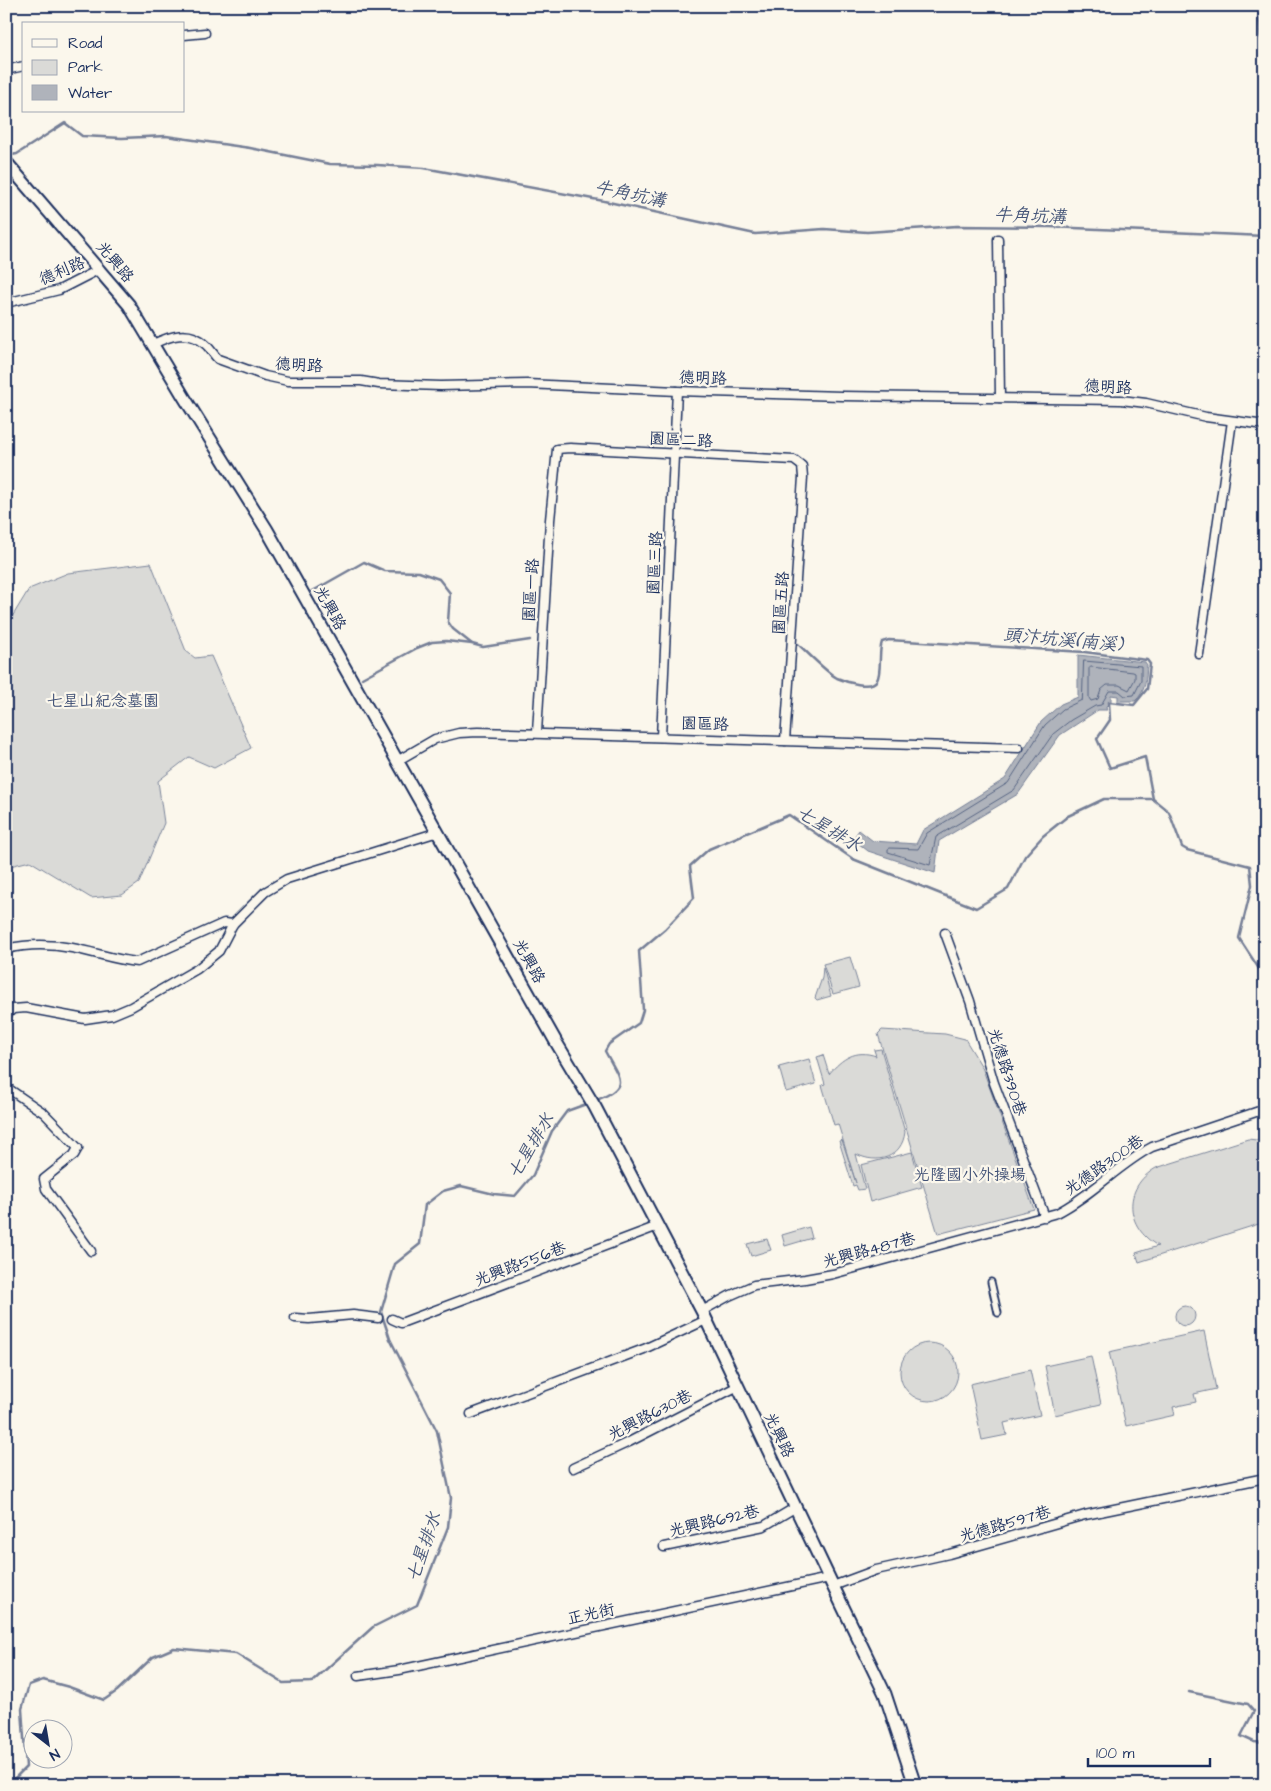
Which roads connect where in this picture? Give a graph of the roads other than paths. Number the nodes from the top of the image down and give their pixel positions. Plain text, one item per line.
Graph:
1 (1263, 6) edge
2 (205, 33) dead end
3 (185, 35) edge
4 (1265, 36) edge
5 (22, 66) edge
6 (6, 70) edge
7 (7, 162) edge
8 (998, 239) dead end
9 (100, 269) junction
10 (6, 303) edge
11 (153, 344) junction
12 (677, 391) junction
13 (1000, 398) junction
14 (1232, 421) junction
15 (1265, 425) edge
16 (557, 449) joint
17 (674, 453) junction
18 (802, 466) joint
19 (1199, 654) dead end
20 (537, 732) junction
21 (661, 737) junction
22 (785, 741) junction
23 (1018, 748) dead end
24 (397, 760) junction
25 (438, 832) junction
26 (233, 924) junction
27 (945, 934) dead end
28 (6, 949) edge
29 (6, 1016) edge
30 (6, 1087) edge
31 (1265, 1109) edge
32 (1045, 1217) junction
33 (658, 1226) junction
34 (91, 1251) dead end
35 (991, 1282) dead end
36 (998, 1313) dead end
37 (704, 1315) junction
38 (295, 1318) dead end
39 (378, 1318) dead end
40 (392, 1319) dead end
41 (738, 1386) junction
42 (470, 1414) dead end
43 (574, 1468) dead end
44 (1265, 1478) edge
45 (796, 1507) junction
46 (664, 1547) dead end
47 (831, 1582) junction
48 (358, 1676) dead end
49 (915, 1785) edge

1 - 4 street
2 - 3 street
5 - 6 street
7 - 9 main road, 光興路
8 - 13 street
9 - 10 street, 德利路
9 - 11 main road, 光興路
11 - 12 street, 德明路
11 - 24 main road, 光興路
12 - 13 street, 德明路
12 - 17 street, 園區三路
13 - 14 street, 德明路
14 - 15 street, 德明路
14 - 19 street
16 - 17 street, 園區二路
16 - 20 street, 園區一路
17 - 18 street, 園區二路
17 - 21 street, 園區三路
18 - 22 street, 園區五路
20 - 21 street, 園區路
20 - 24 street, 園區路
21 - 22 street, 園區路
22 - 23 street, 園區路
24 - 25 main road, 光興路
25 - 26 street
25 - 33 main road, 光興路
26 - 28 street
26 - 29 street
27 - 32 street, 光德路390巷
30 - 34 street
31 - 32 street, 光德路300巷
32 - 37 street, 光興路487巷
33 - 37 main road, 光興路
33 - 40 street, 光興路556巷
35 - 36 street
37 - 41 main road, 光興路
37 - 42 street, 光興路487巷
38 - 39 street
41 - 43 street, 光興路630巷
41 - 45 main road, 光興路
44 - 47 street, 光德路597巷
45 - 46 street, 光興路692巷
45 - 47 main road, 光興路
47 - 48 street, 正光街
47 - 49 main road, 光興路

